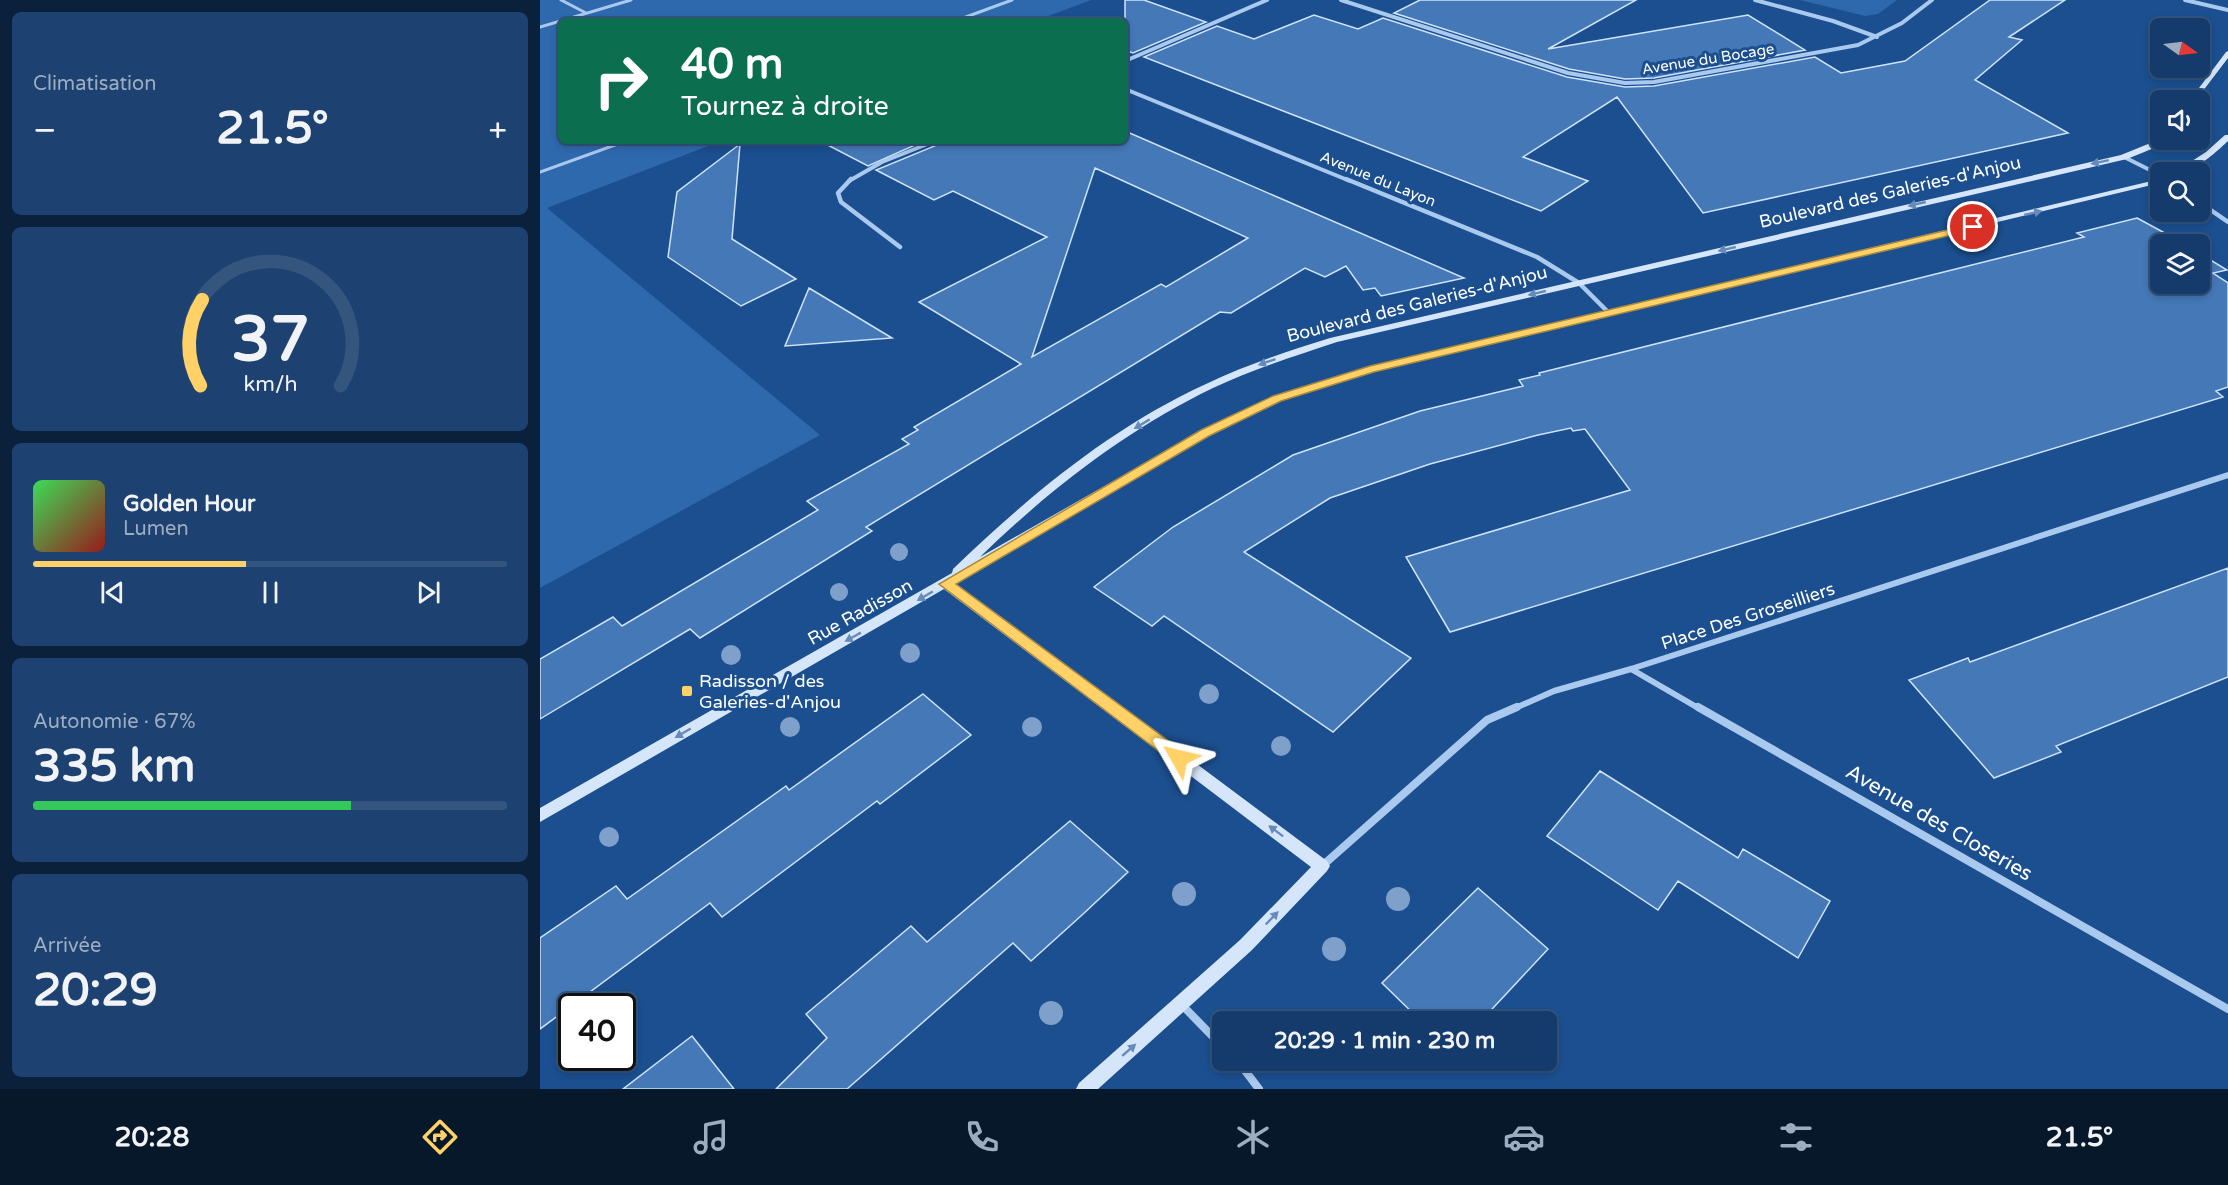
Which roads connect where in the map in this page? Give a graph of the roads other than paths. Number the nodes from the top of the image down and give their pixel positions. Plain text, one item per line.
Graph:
1 (561, 0) edge
2 (631, 0) edge
3 (1012, 0) edge
4 (1267, 0) edge
5 (1341, 0) edge
6 (1755, 0) edge
7 (1932, 0) edge
8 (2186, 0) edge
9 (2228, 10) edge
10 (586, 13) junction
11 (569, 18) edge
12 (963, 18) edge
13 (540, 19) edge
14 (558, 21) edge
15 (549, 24) junction
16 (540, 27) edge
17 (1877, 37) junction
18 (2228, 54) edge
19 (1128, 60) edge
20 (1128, 90) edge
21 (2201, 90) edge
22 (2228, 137) edge
23 (618, 144) edge
24 (928, 144) edge
25 (2150, 146) edge
26 (2124, 157) junction
27 (2196, 162) edge
28 (2150, 170) edge
29 (540, 172) edge
30 (2150, 183) edge
31 (2210, 210) edge
32 (2228, 222) edge
33 (900, 247) dead end
34 (1580, 283) junction
35 (1609, 313) junction
36 (2228, 475) edge
37 (946, 584) junction
38 (1631, 669) junction
39 (540, 816) edge
40 (1322, 866) junction
41 (1181, 1004) junction
42 (2228, 1009) edge
43 (1212, 1036) edge
44 (1245, 1071) edge
45 (1085, 1089) edge
46 (1259, 1089) edge

1 - 10 lane
2 - 10 lane
3 - 12 lane
4 - 19 street
5 - 17 street, Avenue du Bocage
6 - 17 street
7 - 17 street, Avenue du Bocage
8 - 9 street
10 - 11 lane
13 - 15 lane
14 - 15 lane
15 - 16 lane
18 - 21 street
20 - 34 street, Avenue du Layon
22 - 27 street
23 - 29 lane
24 - 33 street
25 - 26 street, Boulevard des Galeries-d'Anjou
26 - 28 street
26 -> 34 street, Boulevard des Galeries-d'Anjou
35 -> 30 street
31 - 32 street
34 - 35 street, Avenue du Layon
34 -> 37 street, Boulevard des Galeries-d'Anjou
35 - 37 street
36 - 38 street, Place Des Groseilliers
37 -> 39 street, Rue Radisson
40 -> 37 street
38 - 40 street, Place Des Groseilliers
38 - 42 street, Avenue des Closeries
41 -> 40 street
41 - 43 street
45 -> 41 street
44 - 46 street

